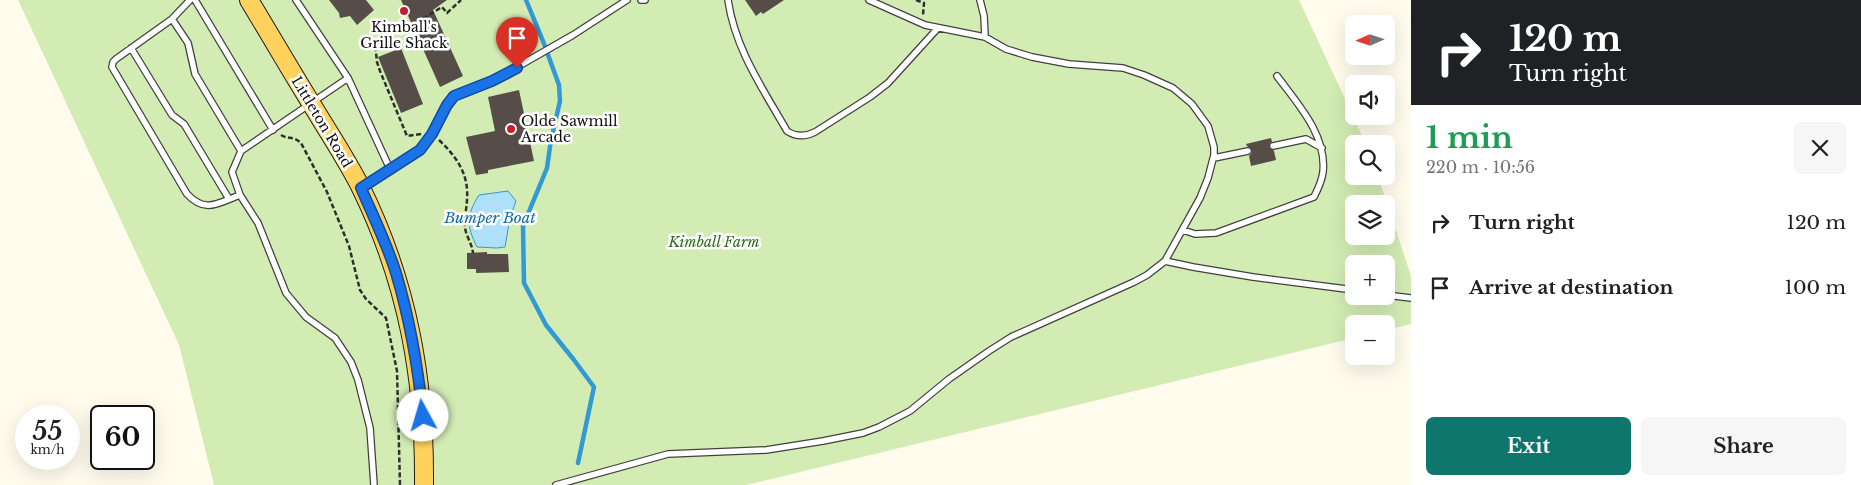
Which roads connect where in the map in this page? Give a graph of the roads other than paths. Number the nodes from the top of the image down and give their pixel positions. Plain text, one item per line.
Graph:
1 (190, 0) edge
2 (195, 0) edge
3 (249, 0) edge
4 (296, 0) edge
5 (627, 0) edge
6 (641, 0) edge
7 (645, 0) edge
8 (728, 0) edge
9 (869, 0) edge
10 (980, 0) edge
11 (172, 19) junction
12 (938, 28) junction
13 (986, 37) junction
14 (131, 48) junction
15 (1276, 76) dead end
16 (348, 78) junction
17 (311, 103) junction
18 (273, 130) junction
19 (1273, 146) dead end
20 (1322, 148) junction
21 (241, 151) junction
22 (1248, 151) dead end
23 (1214, 158) junction
24 (390, 169) junction
25 (361, 188) junction
26 (240, 195) junction
27 (229, 199) junction
28 (1182, 230) junction
29 (1165, 261) junction
30 (1345, 289) edge
31 (1395, 296) edge
32 (1411, 298) edge
33 (374, 485) edge
34 (424, 485) edge
35 (556, 485) edge

1 - 11 lane
2 - 18 lane
3 - 17 main road, Littleton Road
4 - 16 lane
5 - 24 lane
6 - 7 lane
8 - 12 lane
9 - 12 lane
10 - 13 lane
11 - 14 lane
11 - 21 lane
12 - 13 lane
13 - 23 lane
14 - 27 lane
14 - 27 lane
15 - 20 lane
16 - 17 lane
16 - 24 lane
17 - 18 lane
17 - 25 main road, Littleton Road
18 - 21 lane
19 - 20 lane
20 - 28 lane
21 - 26 lane
22 - 23 lane
23 - 28 lane
24 - 25 lane
25 - 34 main road, Littleton Road
26 - 27 lane
26 - 33 lane
28 - 29 lane
29 - 30 lane
29 - 35 lane
31 - 32 lane

